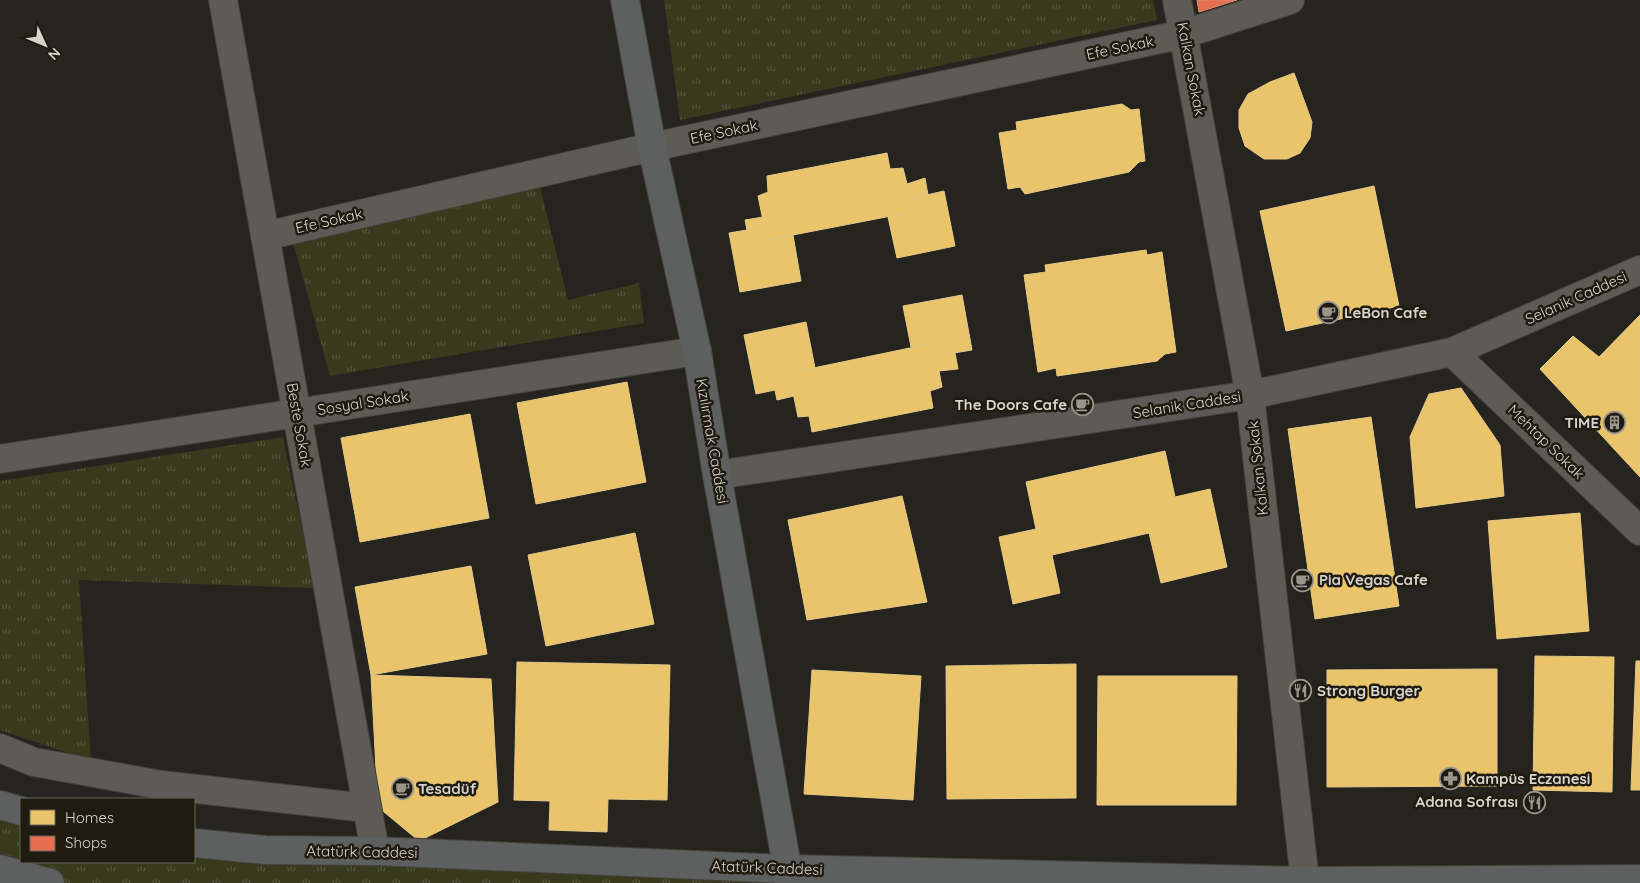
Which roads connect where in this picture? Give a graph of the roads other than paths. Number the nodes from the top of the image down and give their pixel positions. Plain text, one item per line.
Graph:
1 (223, 0) edge
2 (625, 0) edge
3 (1177, 0) edge
4 (1290, 0) edge
5 (1184, 34) junction
6 (652, 147) junction
7 (265, 236) junction
8 (1640, 270) edge
9 (696, 351) junction
10 (1452, 352) junction
11 (1250, 395) junction
12 (297, 414) junction
13 (0, 459) edge
14 (717, 475) junction
15 (1640, 532) edge
16 (0, 748) edge
17 (0, 805) edge
18 (367, 808) junction
19 (20, 810) edge
20 (195, 843) edge
21 (375, 851) junction
22 (0, 869) edge
23 (789, 876) edge
24 (1640, 879) edge
25 (1305, 881) junction
26 (50, 883) edge

1 - 7 street, Beste Sokak
2 - 6 main road, Kızılırmak Caddesi
3 - 5 street, Kalkan Sokak
4 - 5 street, Efe Sokak
5 - 6 street, Efe Sokak
5 - 11 street, Kalkan Sokak
6 - 7 street, Efe Sokak
6 - 9 main road, Kızılırmak Caddesi
7 - 12 street, Beste Sokak
8 - 10 street, Selanik Caddesi
9 - 12 street, Sosyal Sokak
9 - 14 main road, Kızılırmak Caddesi
10 - 11 street, Selanik Caddesi
10 - 15 street, Mehtap Sokak
11 - 14 street, Selanik Caddesi
11 - 25 street, Kalkan Sokak
12 - 13 street, Sosyal Sokak
12 - 18 street, Beste Sokak
14 - 23 main road, Kızılırmak Caddesi
16 - 18 street
17 - 19 main road
18 - 21 street, Beste Sokak
20 - 21 main road, Atatürk Caddesi
21 - 23 main road, Atatürk Caddesi
22 - 26 main road
23 - 25 main road, Atatürk Caddesi
24 - 25 main road, Atatürk Caddesi

